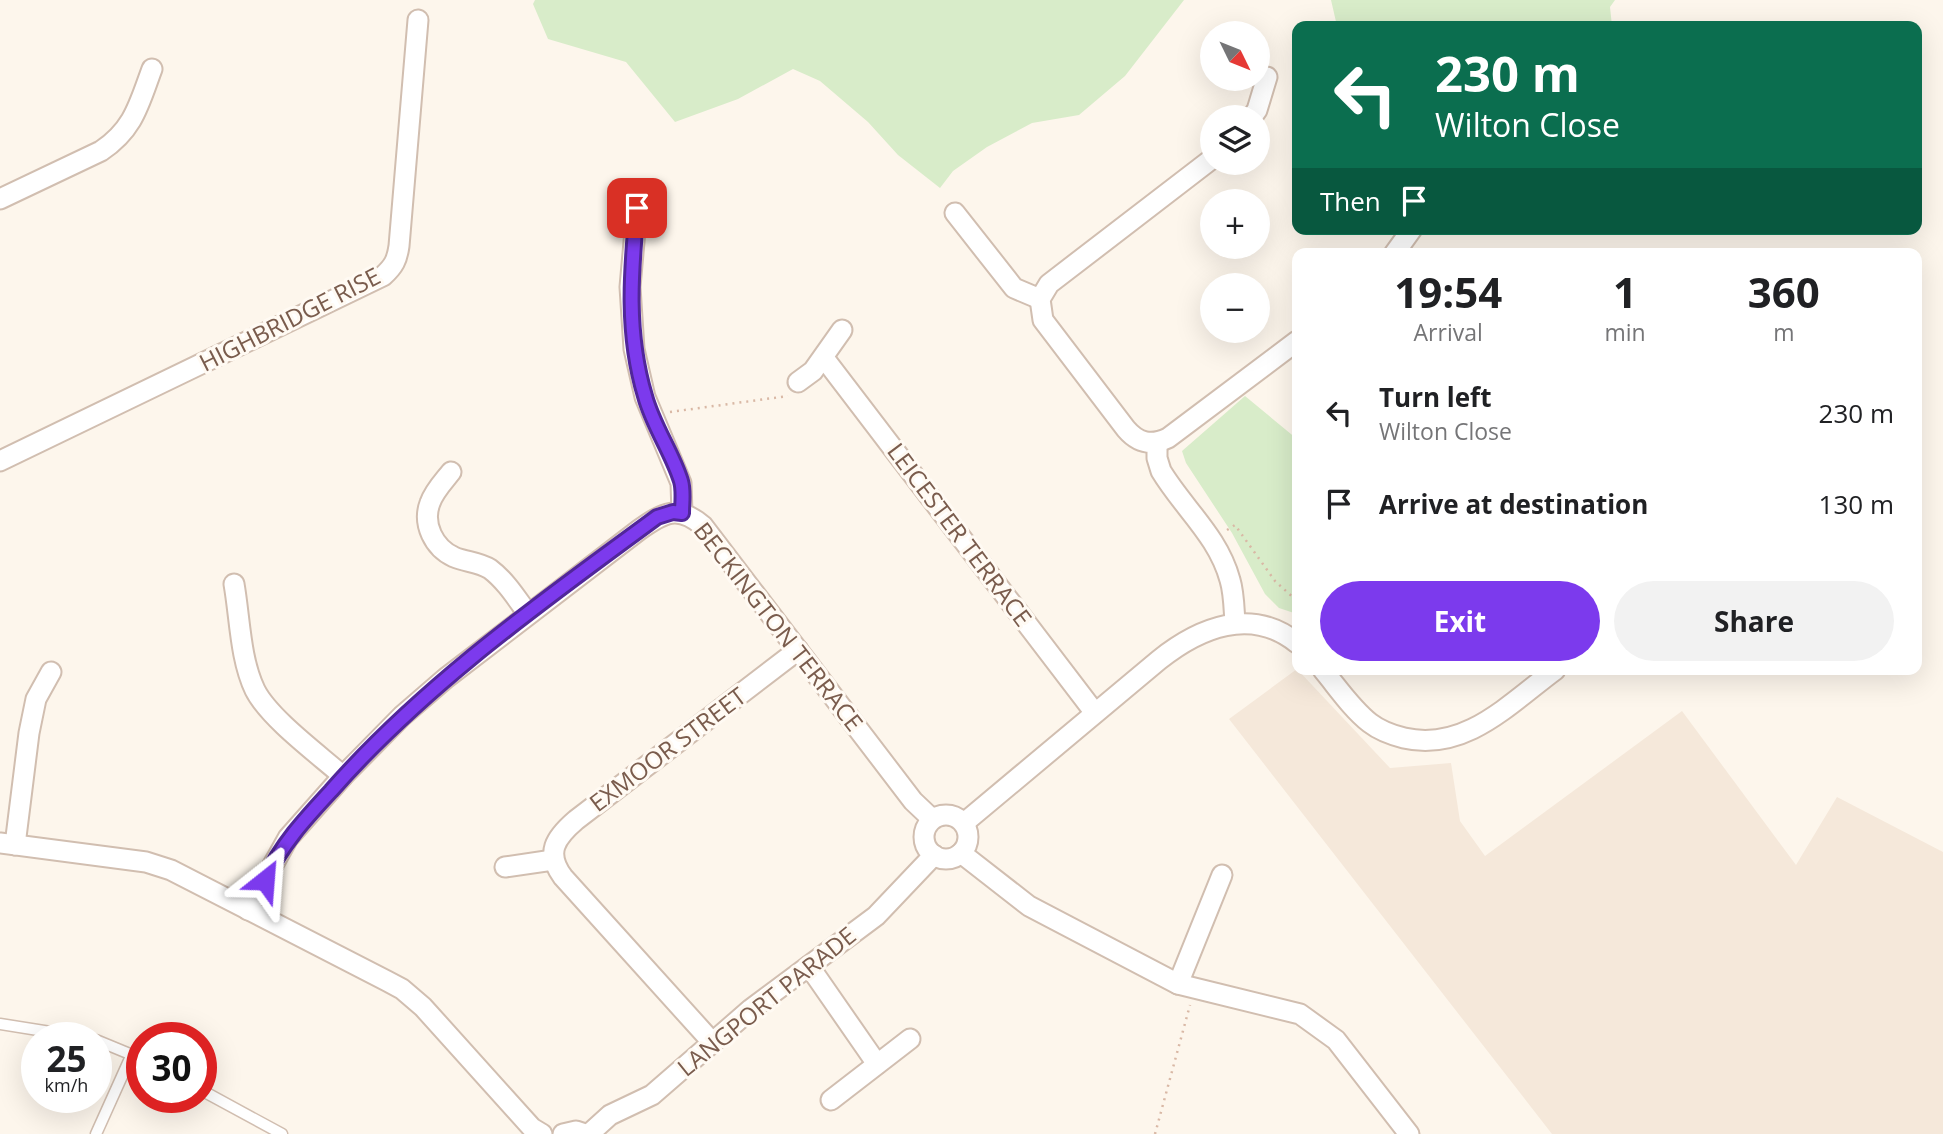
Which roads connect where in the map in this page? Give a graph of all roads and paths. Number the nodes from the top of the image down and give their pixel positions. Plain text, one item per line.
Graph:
1 (418, 20) dead end
2 (152, 69) dead end
3 (1200, 168) edge
4 (0, 199) edge
5 (637, 208) dead end
6 (955, 213) dead end
7 (1040, 299) junction
8 (842, 330) dead end
9 (1292, 345) edge
10 (824, 358) junction
11 (798, 382) joint
12 (653, 419) junction
13 (1157, 443) junction
14 (0, 461) edge
15 (452, 472) dead end
16 (682, 513) junction
17 (1213, 540) junction
18 (234, 584) dead end
19 (1292, 596) edge
20 (528, 614) junction
21 (1235, 623) junction
22 (1292, 640) edge
23 (798, 650) junction
24 (51, 672) dead end
25 (1327, 675) edge
26 (1548, 675) edge
27 (1095, 713) junction
28 (343, 776) junction
29 (932, 819) junction
30 (964, 823) junction
31 (8, 844) edge
32 (961, 853) junction
33 (934, 855) junction
34 (553, 860) junction
35 (505, 867) dead end
36 (1222, 874) dead end
37 (248, 910) junction
38 (809, 966) junction
39 (1186, 987) junction
40 (0, 1024) edge
41 (21, 1027) edge
42 (910, 1039) dead end
43 (712, 1042) junction
44 (877, 1065) junction
45 (126, 1077) edge
46 (217, 1099) edge
47 (831, 1100) dead end
48 (276, 1132) edge
49 (96, 1134) edge
50 (542, 1134) edge
51 (563, 1134) edge
52 (587, 1134) edge
53 (1156, 1134) edge
54 (1409, 1134) edge

1 - 14 street, HIGHBRIDGE RISE
2 - 4 street
3 - 7 street
5 - 12 street
6 - 7 street
7 - 13 street
8 - 10 street
9 - 13 street
10 - 11 street
10 - 27 street, LEICESTER TERRACE
11 - 12 path
12 - 16 street
13 - 17 street
15 - 20 street
16 - 20 street, BECKINGTON TERRACE
16 - 23 street, BECKINGTON TERRACE
17 - 19 path
17 - 21 street
18 - 28 street
20 - 28 street, BECKINGTON TERRACE
21 - 22 street
21 - 27 street
23 - 29 street, BECKINGTON TERRACE
23 - 34 street, EXMOOR STREET
24 - 31 street
25 - 26 street
27 - 30 street
28 - 37 street, BECKINGTON TERRACE
29 - 30 street
29 - 33 street
30 - 32 street
31 - 37 street
32 - 33 street
32 - 39 street
33 - 38 street, LANGPORT PARADE
34 - 35 street
34 - 43 street
36 - 39 street
37 - 50 street
38 - 43 street, LANGPORT PARADE
38 - 44 street
39 - 53 path
39 - 54 street
40 - 41 lane
42 - 44 street
43 - 52 street, LANGPORT PARADE
44 - 47 street
45 - 49 lane
46 - 48 lane
51 - 52 street

